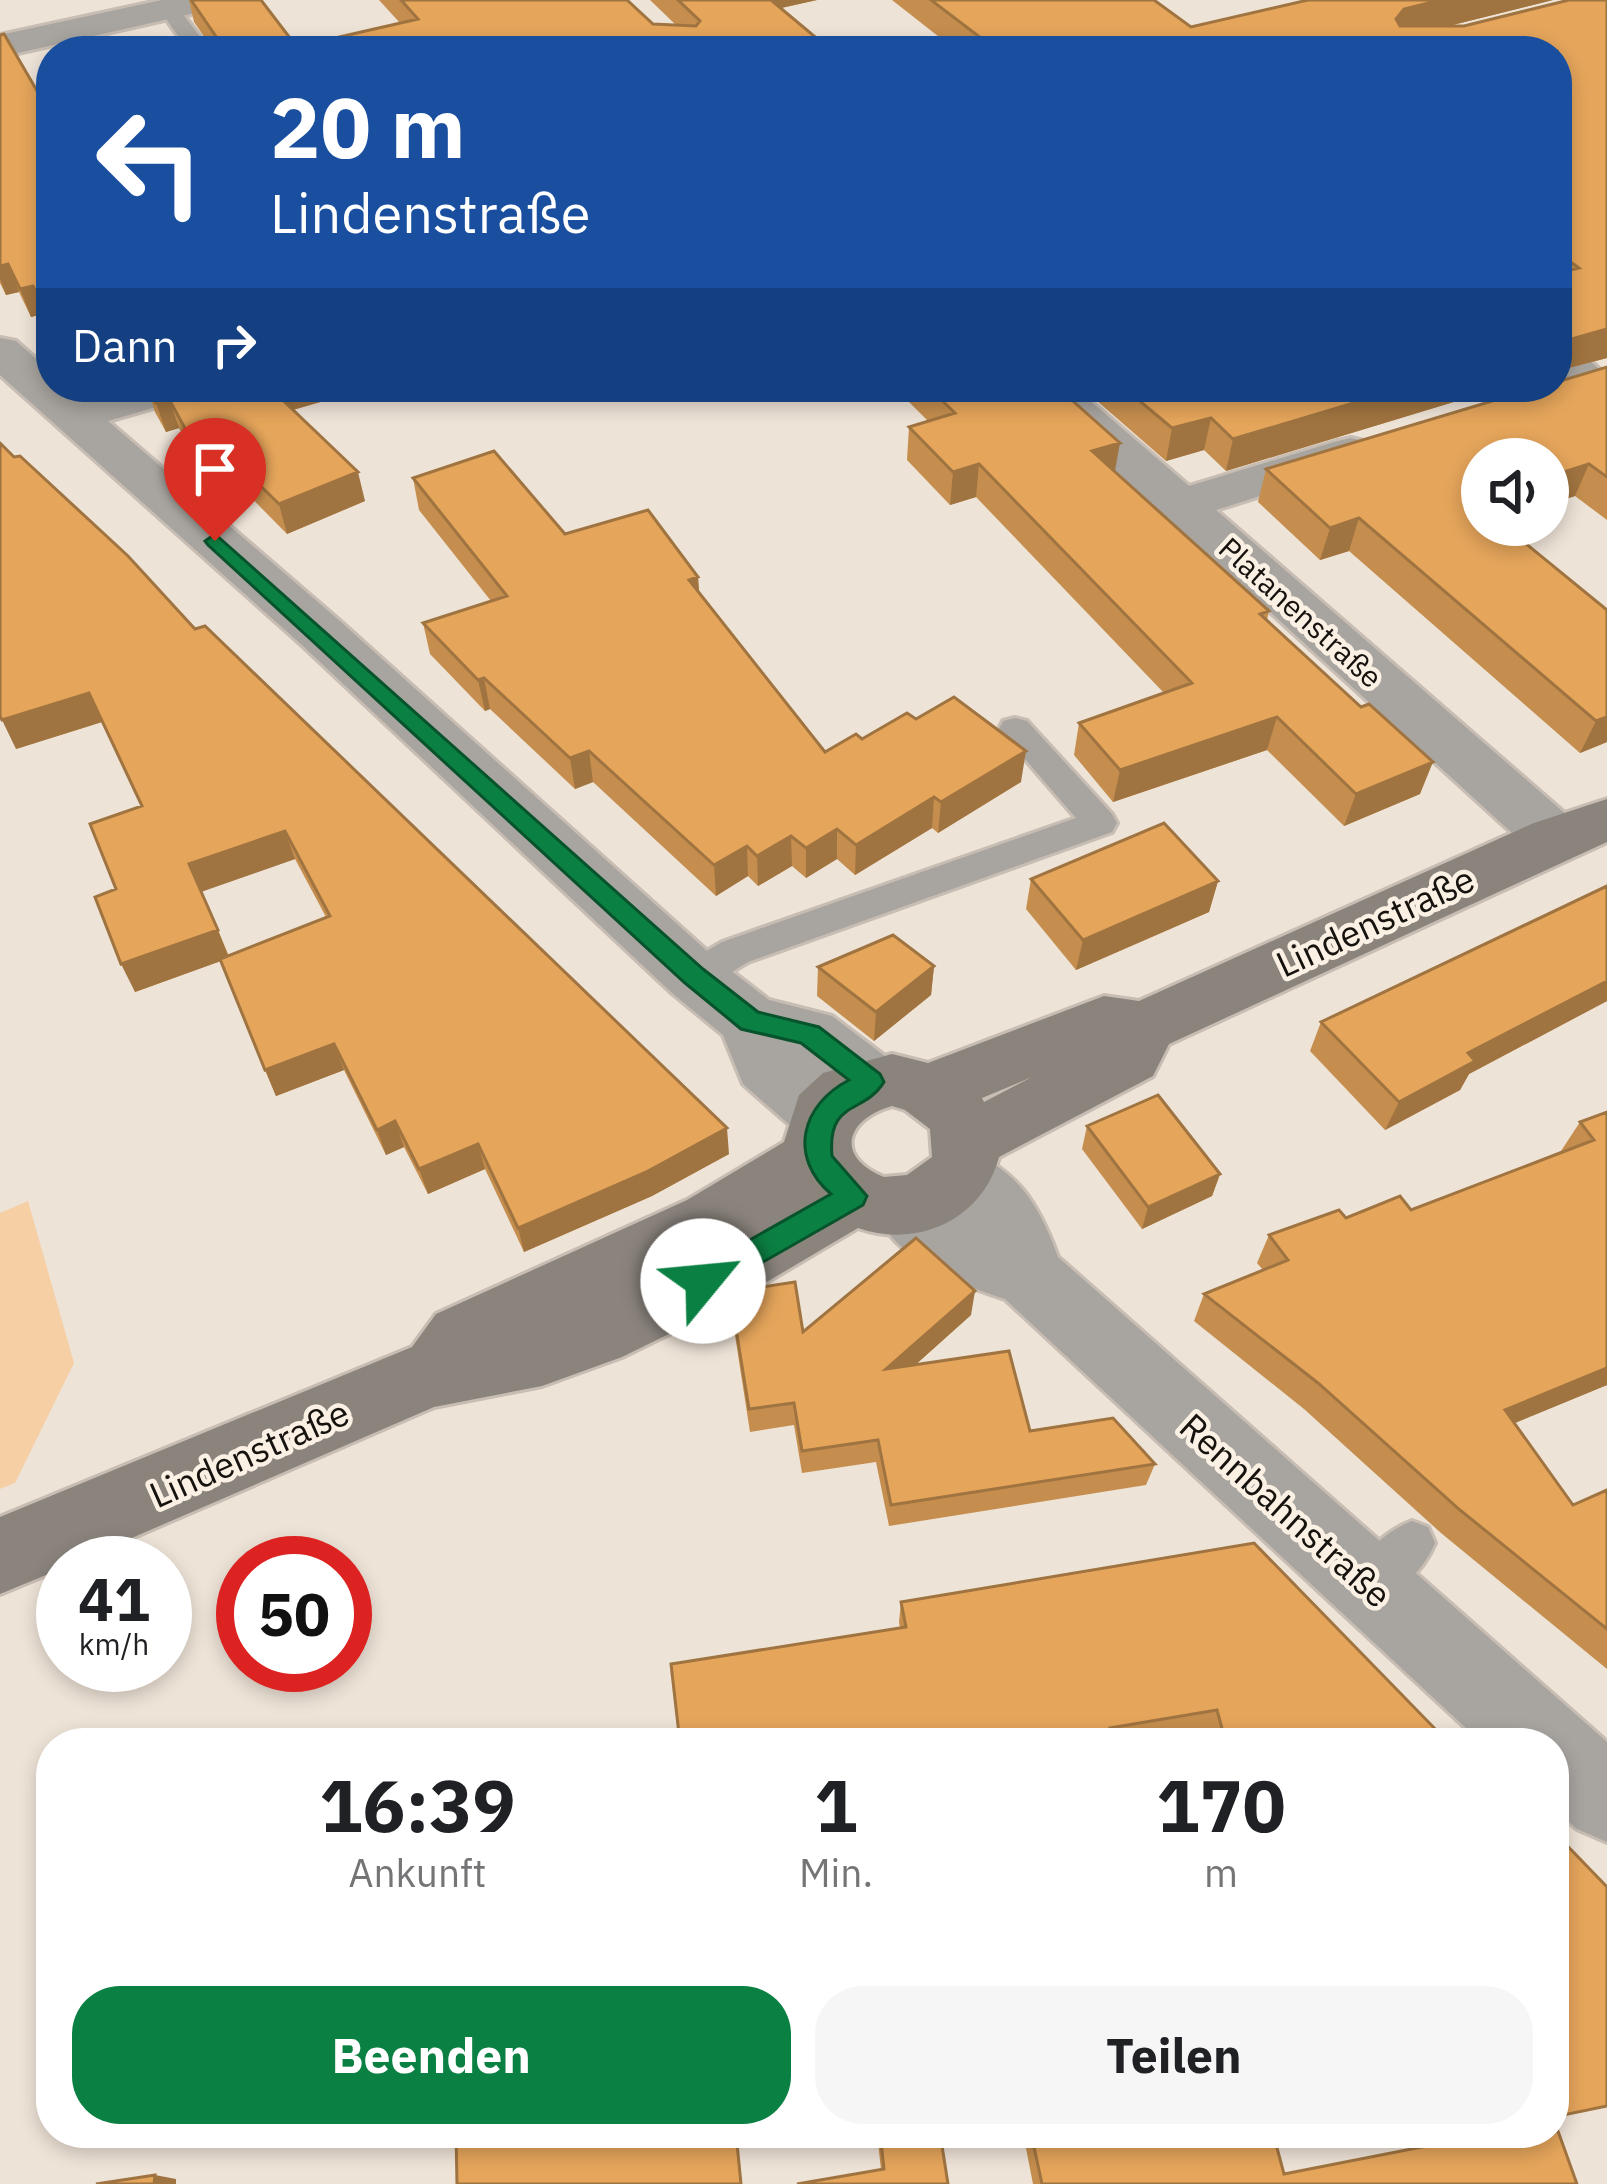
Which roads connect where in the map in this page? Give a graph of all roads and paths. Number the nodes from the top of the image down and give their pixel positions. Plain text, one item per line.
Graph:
1 (182, 4) edge
2 (43, 36) edge
3 (194, 36) edge
4 (36, 38) edge
5 (0, 46) edge
6 (0, 351) edge
7 (36, 384) edge
8 (56, 402) edge
9 (124, 402) edge
10 (1063, 402) edge
11 (73, 417) junction
12 (1383, 443) edge
13 (1180, 505) junction
14 (1016, 729) dead end
15 (1581, 829) edge
16 (694, 976) junction
17 (891, 1145) junction
18 (0, 1556) edge
19 (1531, 1728) edge
20 (1569, 1765) edge
21 (1607, 1799) edge

1 - 2 street
1 - 3 lane
4 - 5 street
6 - 7 street, Rennbahnstraße
8 - 11 street, Rennbahnstraße
9 - 11 street
10 - 13 street, Platanenstraße
11 - 16 street, Rennbahnstraße
12 - 13 street
13 - 15 street, Platanenstraße
14 - 16 lane
15 - 17 main road, Lindenstraße
16 - 17 street, Rennbahnstraße
17 - 18 main road, Lindenstraße
17 - 19 street, Rennbahnstraße
20 - 21 street

